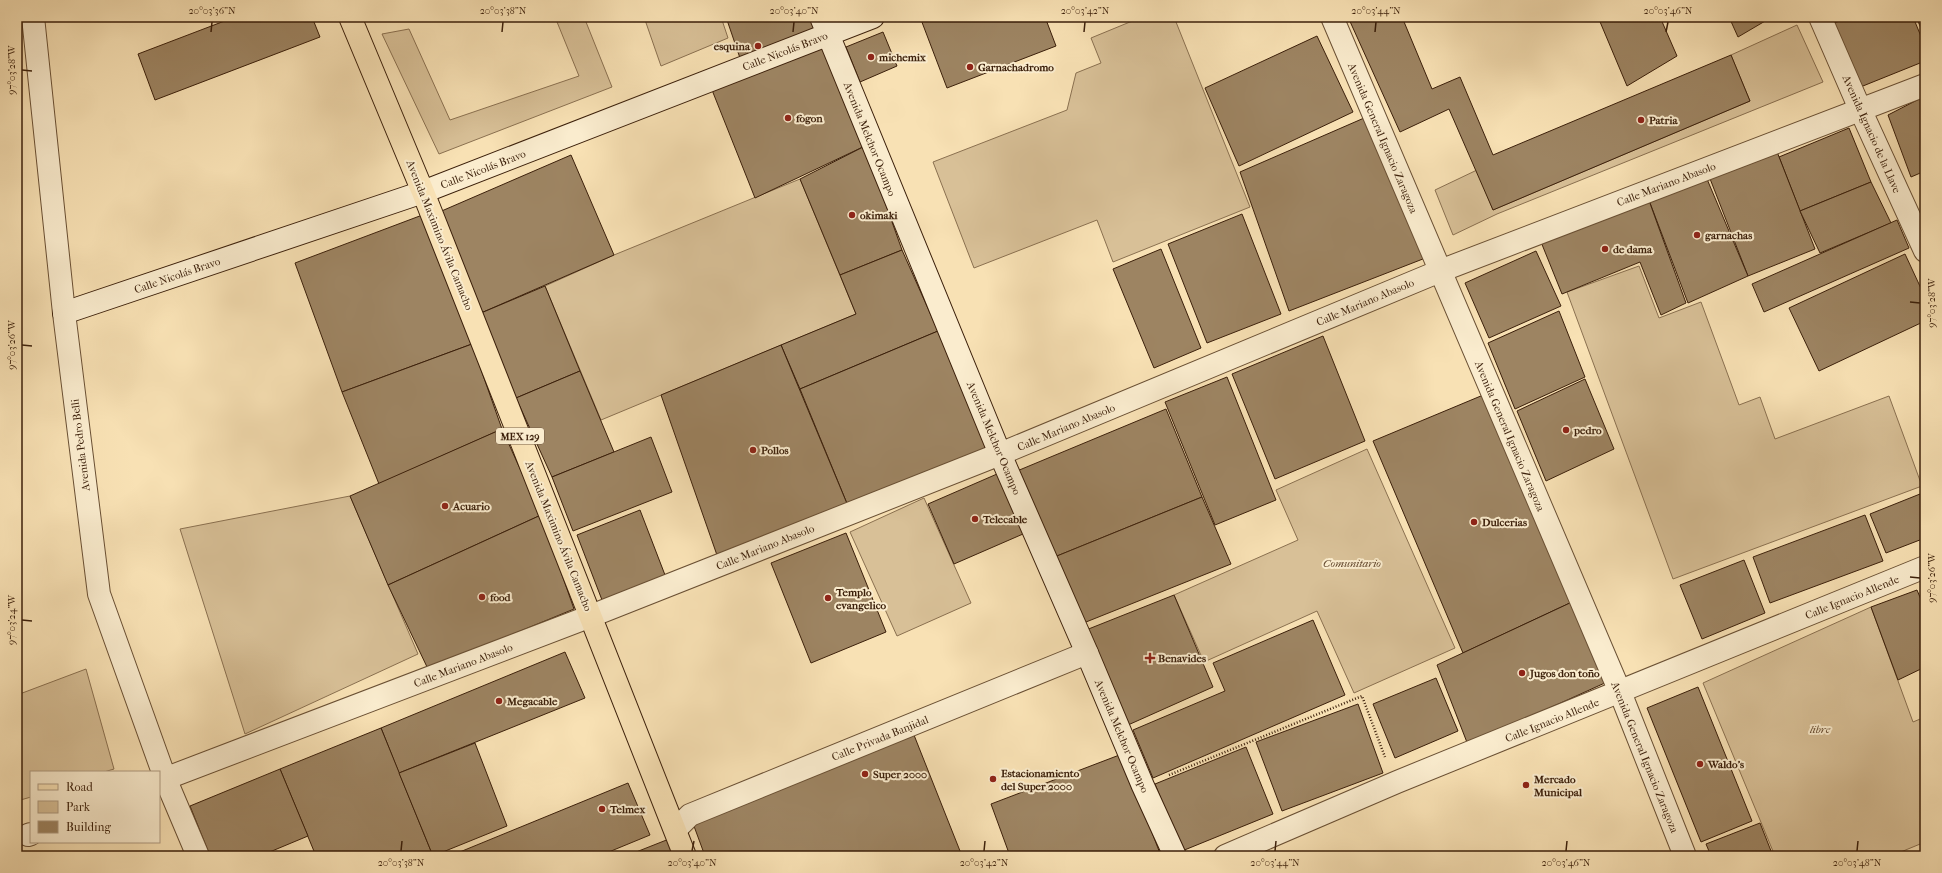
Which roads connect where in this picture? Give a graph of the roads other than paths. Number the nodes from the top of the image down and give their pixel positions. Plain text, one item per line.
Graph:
1 (33, 17) edge
2 (350, 17) edge
3 (873, 17) edge
4 (1332, 17) edge
5 (1820, 17) edge
6 (824, 26) edge
7 (1925, 84) edge
8 (1860, 109) junction
9 (423, 192) junction
10 (1925, 251) edge
11 (1440, 271) junction
12 (64, 313) junction
13 (1000, 454) junction
14 (1925, 567) edge
15 (591, 616) junction
16 (1087, 653) junction
17 (1620, 692) junction
18 (159, 771) edge
19 (162, 779) edge
20 (676, 829) junction
21 (198, 856) edge
22 (685, 856) edge
23 (1175, 856) edge
24 (1225, 856) edge
25 (1685, 856) edge

1 - 12 street, Avenida Pedro Belli
2 - 9 main road, Avenida Maximino Ávila Camacho / MEX 129
3 - 6 street, Calle Nicolás Bravo
4 - 11 street, Avenida General Ignacio Zaragoza
5 - 8 street, Avenida Ignacio de la Llave
6 - 9 street, Calle Nicolás Bravo
6 - 13 street, Avenida Melchor Ocampo
7 - 8 street, Calle Mariano Abasolo
8 - 10 street, Avenida Ignacio de la Llave
8 - 11 street, Calle Mariano Abasolo
9 - 12 street, Calle Nicolás Bravo
9 - 15 main road, Avenida Maximino Ávila Camacho / MEX 129
11 - 13 street, Calle Mariano Abasolo
11 - 17 street, Avenida General Ignacio Zaragoza
12 - 18 street, Avenida Pedro Belli
13 - 15 street, Calle Mariano Abasolo
13 - 16 street, Avenida Melchor Ocampo
14 - 17 street, Calle Ignacio Allende
15 - 19 street, Calle Mariano Abasolo
15 - 20 main road, Avenida Maximino Ávila Camacho / MEX 129
16 - 20 street, Calle Privada Banjidal
16 - 23 street, Avenida Melchor Ocampo
17 - 24 street, Calle Ignacio Allende
17 - 25 street, Avenida General Ignacio Zaragoza
19 - 21 street, Avenida Pedro Belli
20 - 22 main road, Avenida Maximino Ávila Camacho / MEX 129

